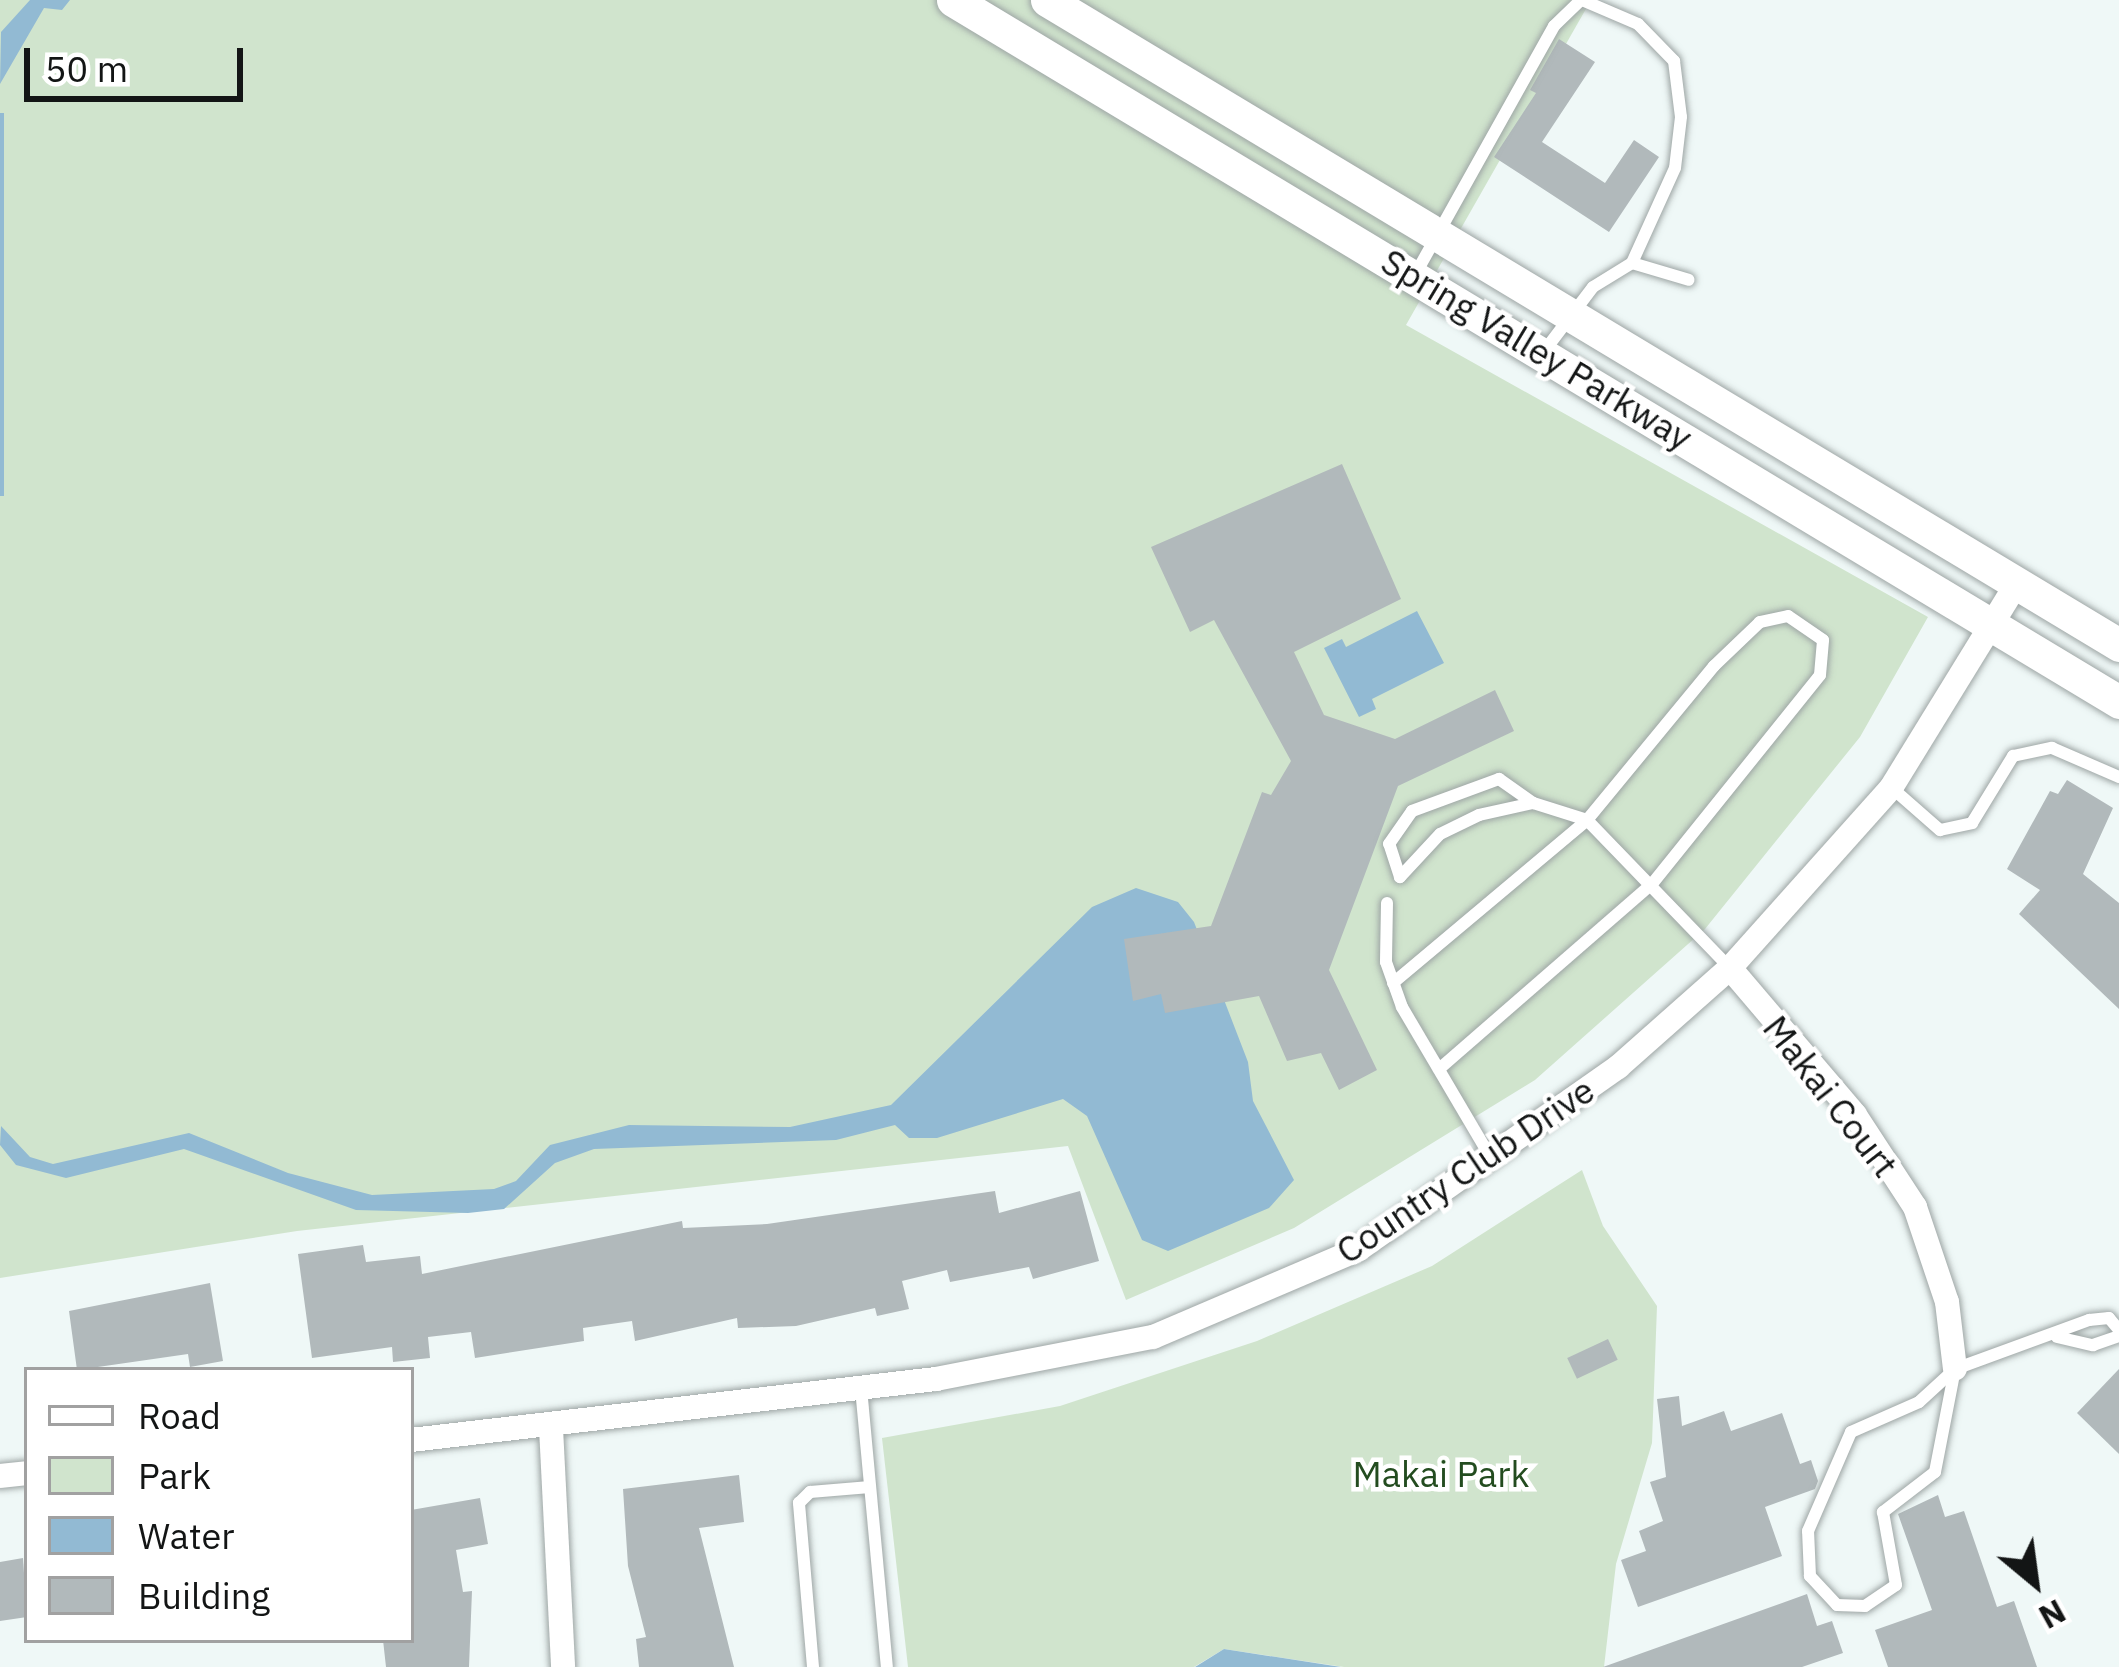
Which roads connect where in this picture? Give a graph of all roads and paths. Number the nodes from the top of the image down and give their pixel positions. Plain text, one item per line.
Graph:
1 (953, 0) edge
2 (1047, 0) edge
3 (1582, 0) edge
4 (1437, 234) junction
5 (1631, 263) junction
6 (1415, 274) junction
7 (1689, 280) dead end
8 (1573, 314) junction
9 (1541, 355) junction
10 (2017, 583) junction
11 (1992, 624) junction
12 (2119, 645) edge
13 (2119, 702) edge
14 (2119, 778) edge
15 (1891, 788) junction
16 (1533, 803) junction
17 (1587, 820) junction
18 (1652, 884) junction
19 (1387, 903) dead end
20 (1730, 968) junction
21 (1393, 983) junction
22 (1439, 1069) junction
23 (1492, 1161) junction
24 (2119, 1333) edge
25 (2057, 1337) junction
26 (1955, 1369) junction
27 (861, 1388) junction
28 (551, 1428) junction
29 (414, 1440) edge
30 (870, 1487) junction
31 (562, 1667) edge
32 (813, 1667) edge
33 (887, 1667) edge

1 - 6 street, Spring Valley Parkway
2 - 4 street, Spring Valley Parkway
3 - 4 lane
3 - 5 lane
4 - 6 lane
4 - 8 street, Spring Valley Parkway
5 - 7 lane
5 - 8 lane
6 - 9 street, Spring Valley Parkway
8 - 9 lane
8 - 10 street, Spring Valley Parkway
9 - 11 street, Spring Valley Parkway
10 - 11 street, Country Club Drive
10 - 12 street, Spring Valley Parkway
11 - 13 street, Spring Valley Parkway
11 - 15 street, Country Club Drive
14 - 15 lane
15 - 20 street, Country Club Drive
16 - 16 lane
16 - 17 lane
17 - 18 lane
17 - 18 lane
17 - 21 lane
18 - 20 lane
18 - 22 lane
19 - 21 lane
20 - 23 street, Country Club Drive
20 - 26 street, Makai Court
21 - 22 lane
22 - 23 lane
23 - 27 street, Country Club Drive
24 - 25 lane
24 - 25 lane
25 - 26 lane
26 - 26 lane
27 - 28 street, Country Club Drive
27 - 30 lane
28 - 29 street, Country Club Drive
28 - 31 street
30 - 32 lane
30 - 33 lane

